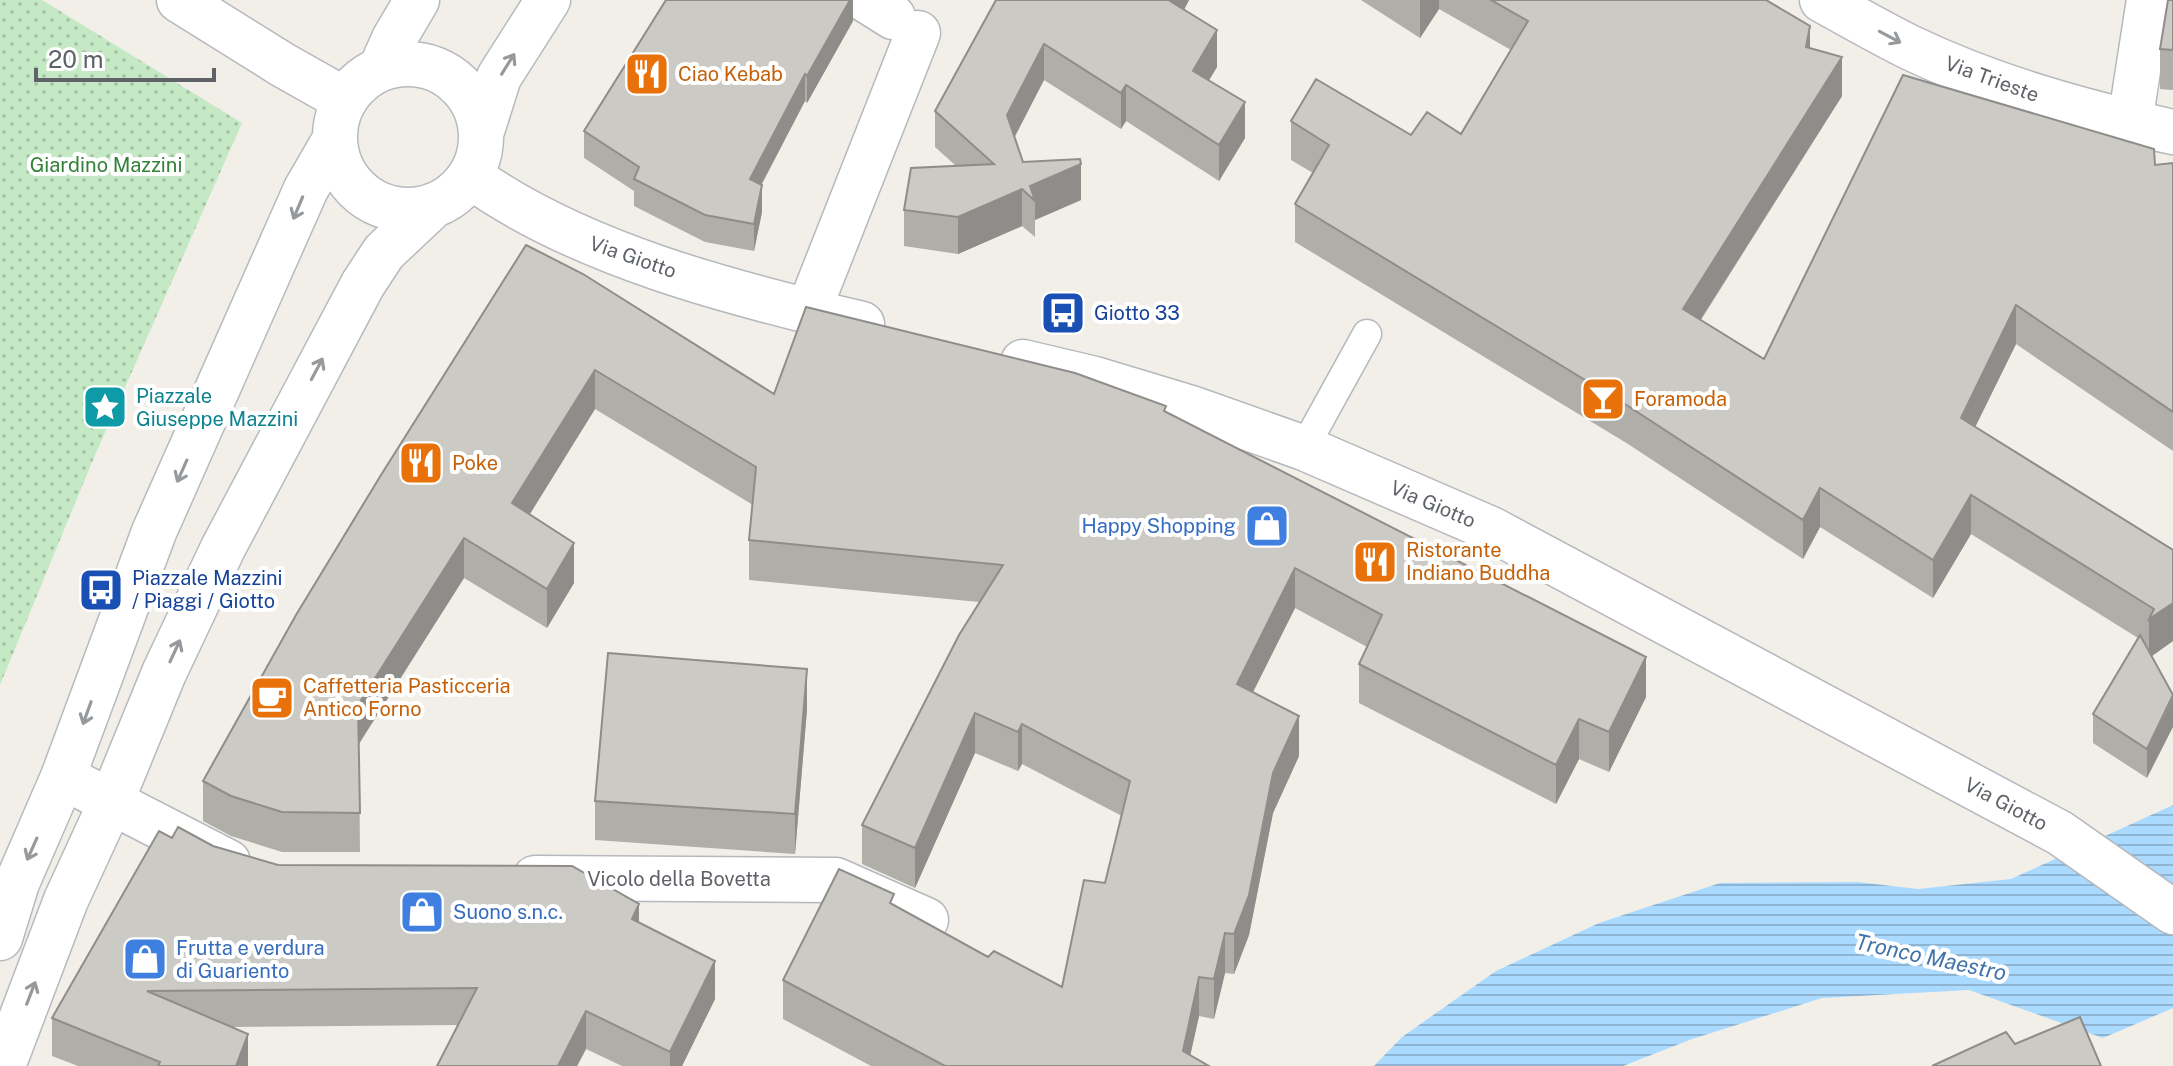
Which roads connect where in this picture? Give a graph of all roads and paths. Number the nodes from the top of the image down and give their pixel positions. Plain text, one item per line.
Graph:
1 (179, 0) edge
2 (417, 0) edge
3 (548, 0) edge
4 (1822, 0) edge
5 (2149, 0) edge
6 (892, 17) edge
7 (381, 68) junction
8 (340, 120) junction
9 (2130, 122) junction
10 (2173, 132) edge
11 (481, 134) junction
12 (470, 176) junction
13 (434, 205) junction
14 (808, 312) junction
15 (903, 333) edge
16 (1367, 334) dead end
17 (992, 354) edge
18 (1304, 448) junction
19 (63, 777) junction
20 (112, 800) junction
21 (264, 873) edge
22 (501, 878) edge
23 (2173, 912) edge
24 (926, 920) edge
25 (0, 938) edge
26 (3, 1066) edge

1 - 8 street
2 - 7 street
11 -> 3 street
4 -> 9 street, Via Trieste
5 - 9 street
6 - 14 street
7 - 8 street
7 - 11 street
8 - 13 street
8 -> 19 street
9 - 10 street, Via Trieste
11 - 12 street
12 - 13 street
12 - 14 street, Via Giotto
20 -> 13 street
14 - 15 street, Via Giotto
16 - 18 lane
17 - 18 street, Via Giotto
18 - 23 street, Via Giotto
19 - 20 street
19 -> 25 street
20 - 21 street
26 -> 20 street
22 - 24 street, Vicolo della Bovetta

